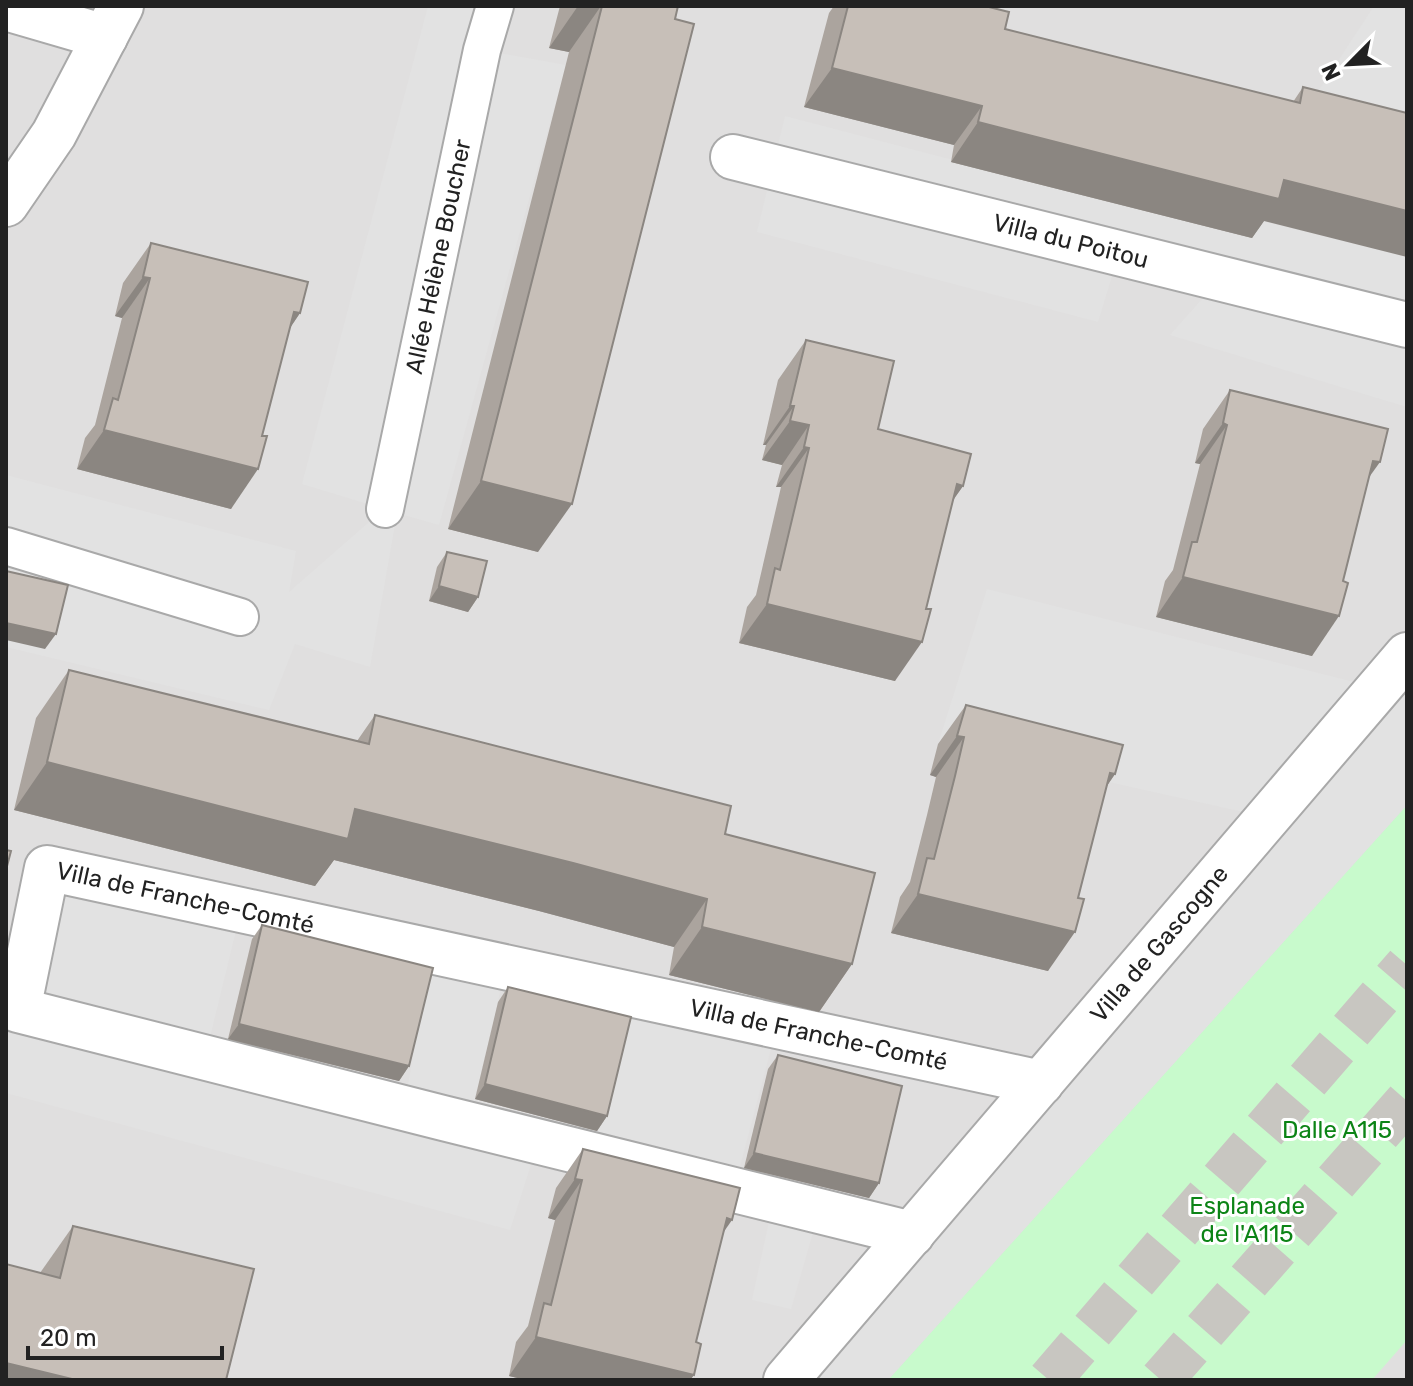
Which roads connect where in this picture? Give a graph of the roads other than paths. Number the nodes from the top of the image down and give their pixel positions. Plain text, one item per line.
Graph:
1 (495, 6) edge
2 (6, 8) edge
3 (113, 22) edge
4 (733, 157) dead end
5 (6, 204) edge
6 (1407, 325) edge
7 (385, 509) dead end
8 (6, 546) edge
9 (240, 617) dead end
10 (1407, 655) edge
11 (1041, 1083) junction
12 (912, 1234) junction
13 (786, 1380) edge

1 - 7 lane, Allée Hélène Boucher
2 - 3 street
3 - 5 street
4 - 6 street, Villa du Poitou
8 - 9 lane
10 - 11 street, Villa de Gascogne
11 - 12 street, Villa de Gascogne
11 - 12 street, Villa de Franche-Comté
12 - 13 street, Villa de Gascogne

